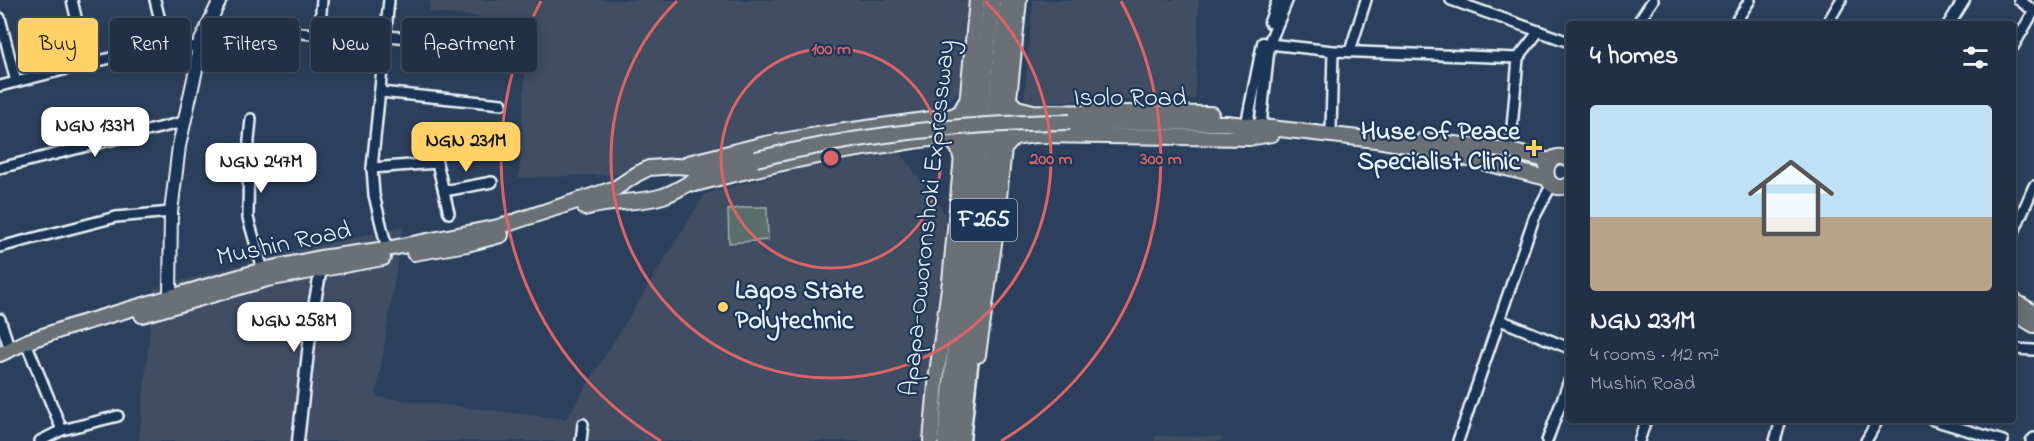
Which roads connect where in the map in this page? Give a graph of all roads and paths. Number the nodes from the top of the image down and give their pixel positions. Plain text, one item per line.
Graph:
1 (72, 0) edge
2 (155, 0) edge
3 (220, 0) edge
4 (322, 0) edge
5 (390, 0) edge
6 (977, 0) edge
7 (992, 0) edge
8 (1008, 0) edge
9 (1019, 0) edge
10 (1278, 0) edge
11 (1287, 0) edge
12 (1366, 0) edge
13 (1653, 0) edge
14 (1750, 0) edge
15 (1841, 0) edge
16 (1964, 0) edge
17 (2019, 0) edge
18 (1457, 1) edge
19 (2034, 11) edge
20 (0, 18) edge
21 (76, 18) edge
22 (160, 18) edge
23 (320, 18) edge
24 (388, 18) edge
25 (1639, 21) edge
26 (1736, 21) edge
27 (1829, 21) edge
28 (1951, 21) edge
29 (1539, 31) junction
30 (1566, 41) edge
31 (2016, 42) edge
32 (1269, 44) junction
33 (190, 46) edge
34 (198, 47) junction
35 (1333, 51) junction
36 (1350, 51) junction
37 (1518, 58) junction
38 (55, 72) edge
39 (382, 72) edge
40 (16, 82) junction
41 (0, 86) edge
42 (380, 92) junction
43 (967, 100) junction
44 (1008, 100) junction
45 (502, 104) dead end
46 (251, 119) dead end
47 (1254, 119) junction
48 (183, 122) junction
49 (1227, 123) junction
50 (1331, 129) junction
51 (1289, 131) junction
52 (474, 139) dead end
53 (1004, 149) junction
54 (1510, 151) junction
55 (1566, 158) edge
56 (962, 159) junction
57 (1551, 161) junction
58 (437, 163) junction
59 (672, 166) junction
60 (0, 168) edge
61 (372, 168) junction
62 (712, 168) junction
63 (631, 178) junction
64 (1549, 181) junction
65 (492, 182) dead end
66 (1566, 186) edge
67 (2034, 186) edge
68 (678, 189) junction
69 (444, 191) junction
70 (640, 200) junction
71 (581, 204) junction
72 (171, 212) junction
73 (449, 213) dead end
74 (2016, 227) edge
75 (0, 247) edge
76 (387, 249) junction
77 (321, 269) junction
78 (263, 270) junction
79 (170, 297) junction
80 (2016, 302) edge
81 (2034, 313) edge
82 (2016, 314) edge
83 (0, 319) edge
84 (1500, 320) junction
85 (2034, 325) edge
86 (1566, 347) edge
87 (2016, 349) edge
88 (29, 350) junction
89 (2034, 351) edge
90 (5, 352) edge
91 (0, 364) edge
92 (1566, 389) edge
93 (118, 416) dead end
94 (1645, 423) edge
95 (1780, 423) edge
96 (1876, 423) edge
97 (1942, 423) edge
98 (583, 424) dead end
99 (62, 430) junction
100 (40, 441) edge
101 (298, 441) edge
102 (581, 441) edge
103 (931, 441) edge
104 (946, 441) edge
105 (961, 441) edge
106 (969, 441) edge
107 (1458, 441) edge
108 (1547, 441) edge
109 (1638, 441) edge
110 (1775, 441) edge
111 (1866, 441) edge
112 (2003, 441) edge

1 - 21 street
2 - 22 street
3 - 34 main road
4 - 23 street
5 - 24 street
6 - 43 main road, Apapa-Oworonshoki Expressway
7 - 104 highway, Apapa-Oworonshoki Expressway / F265
8 - 105 highway, F265
9 - 44 main road
10 - 47 street
11 - 32 street
12 - 36 street
13 - 25 street
14 - 26 street
15 - 27 street
16 - 28 street
17 - 19 street
18 - 29 street
19 - 31 street
20 - 40 street
29 - 30 street
29 - 37 street
32 - 35 street
32 - 47 street
33 - 34 street
34 - 48 main road
35 - 36 street
35 - 50 street
36 - 37 street
37 - 54 street
38 - 40 street
39 - 42 street
40 - 41 street
42 - 45 street
42 - 61 street
43 - 56 main road, Apapa-Oworonshoki Expressway
43 - 59 main road
44 - 47 main road
44 - 53 main road
46 - 78 street
47 - 49 main road
47 - 50 main road
48 - 60 street
48 - 72 main road
49 - 51 main road, Isolo Road
49 - 62 main road, Isolo Road, bridge
50 - 54 main road
51 - 53 main road
51 - 64 main road, Isolo Road
52 - 58 street
53 - 106 main road
54 - 57 main road
55 - 57 main road
56 - 68 main road
56 - 103 main road, Apapa-Oworonshoki Expressway
57 - 64 main road
58 - 61 street
58 - 69 street
59 - 62 main road
59 - 63 main road
59 - 68 main road
61 - 76 street
62 - 68 main road
63 - 70 main road
63 - 71 main road
64 - 66 main road, Isolo Road
64 - 84 street
65 - 69 street
67 - 74 street
68 - 70 main road
69 - 73 street
70 - 71 main road
71 - 76 main road, Mushin Road
71 - 77 main road, Mushin Road
72 - 75 street
72 - 79 main road
76 - 78 main road, Mushin Road
77 - 88 main road, Mushin Road
77 - 101 street
78 - 79 main road, Mushin Road
79 - 90 main road, Mushin Road
80 - 81 main road
82 - 85 main road
83 - 90 street
84 - 86 street
84 - 107 street
87 - 89 street
88 - 91 main road, Mushin Road
88 - 99 street
92 - 108 street
93 - 99 street
94 - 109 street
95 - 110 street
96 - 111 street
97 - 112 street
98 - 102 street
99 - 100 street

